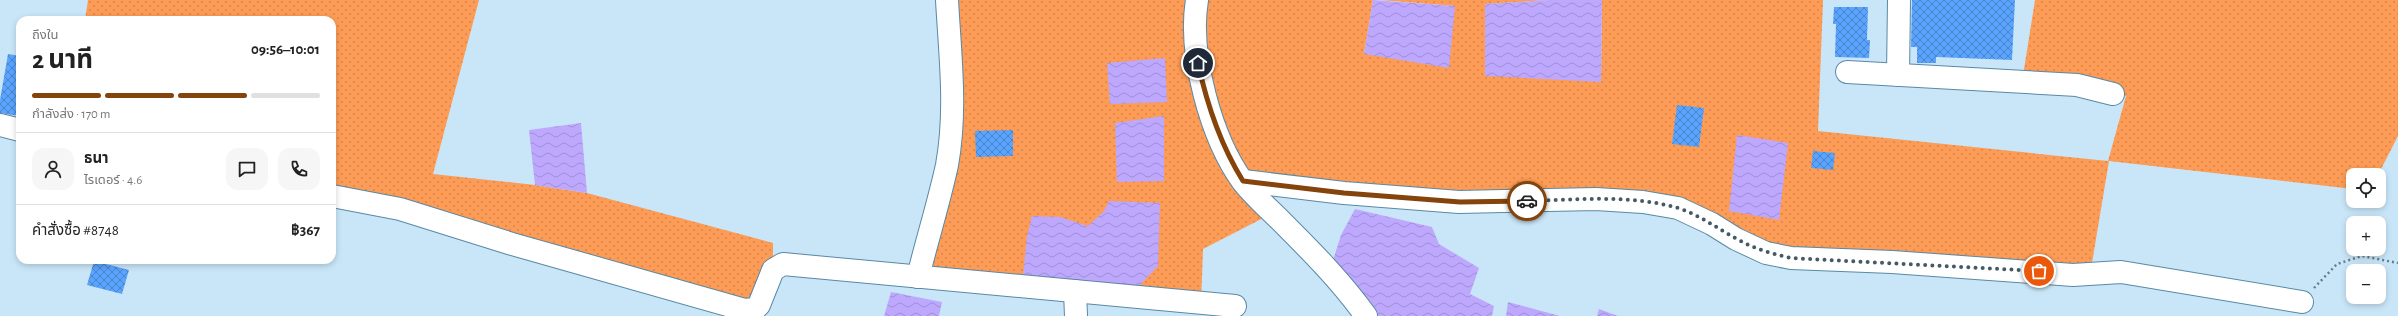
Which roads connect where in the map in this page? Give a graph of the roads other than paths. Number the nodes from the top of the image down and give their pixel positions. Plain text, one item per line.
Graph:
1 (947, 0) edge
2 (1197, 0) edge
3 (1899, 0) edge
4 (1847, 72) dead end
5 (1898, 75) junction
6 (2113, 94) dead end
7 (0, 125) edge
8 (16, 129) edge
9 (1243, 181) junction
10 (336, 197) edge
11 (918, 277) junction
12 (1074, 291) junction
13 (2302, 302) road end
14 (1235, 306) dead end
15 (1076, 316) edge
16 (1366, 316) edge

1 - 11 street
2 - 9 street
3 - 5 street
4 - 5 street
5 - 6 street
7 - 8 street
9 - 13 street
9 - 16 street
10 - 11 street
11 - 12 street
12 - 14 street
12 - 15 street

